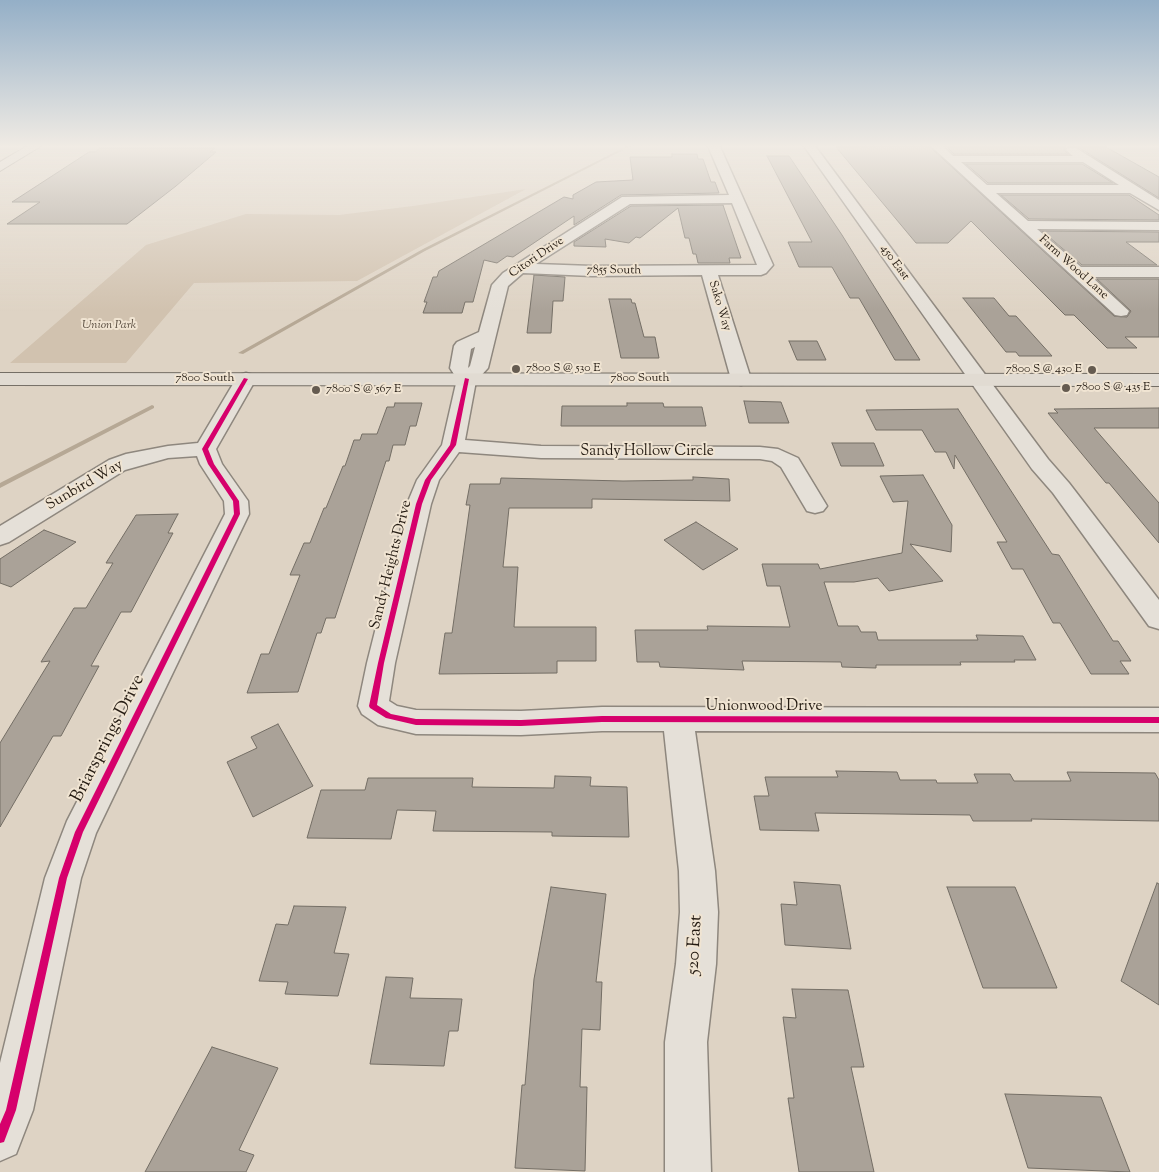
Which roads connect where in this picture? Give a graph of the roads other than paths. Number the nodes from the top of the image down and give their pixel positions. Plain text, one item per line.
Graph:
1 (626, 201) edge
2 (738, 201) edge
3 (849, 201) edge
4 (997, 201) edge
5 (1025, 225) junction
6 (1159, 226) edge
7 (520, 268) junction
8 (708, 271) junction
9 (1078, 272) junction
10 (1159, 272) edge
11 (1121, 311) dead end
12 (0, 379) edge
13 (246, 379) junction
14 (467, 379) junction
15 (741, 379) junction
16 (978, 380) junction
17 (1159, 380) edge
18 (452, 445) junction
19 (206, 449) junction
20 (815, 506) dead end
21 (0, 537) edge
22 (1159, 619) edge
23 (373, 706) joint
24 (678, 719) junction
25 (1159, 720) edge
26 (4, 1121) edge
27 (688, 1172) edge

1 - 7 street, Citori Drive
2 - 8 street, Sako Way
3 - 16 street, 450 East
4 - 5 street, Farm Wood Lane
5 - 6 street
5 - 9 street, Farm Wood Lane
7 - 8 street, 7855 South
7 - 14 street, Citori Drive
8 - 15 street, Sako Way
9 - 10 street
9 - 11 street, Farm Wood Lane
12 - 13 main road, 7800 South
13 - 14 main road, 7800 South
13 - 19 street
14 - 15 main road, 7800 South
14 - 18 street, Sandy Heights Drive
15 - 16 main road, 7800 South
16 - 17 main road, 7800 South
16 - 22 street
18 - 20 street, Sandy Hollow Circle
18 - 23 street, Sandy Heights Drive
19 - 21 street, Sunbird Way
19 - 26 street, Briarsprings Drive
23 - 24 street, Unionwood Drive
24 - 25 street, Unionwood Drive
24 - 27 street, 520 East

